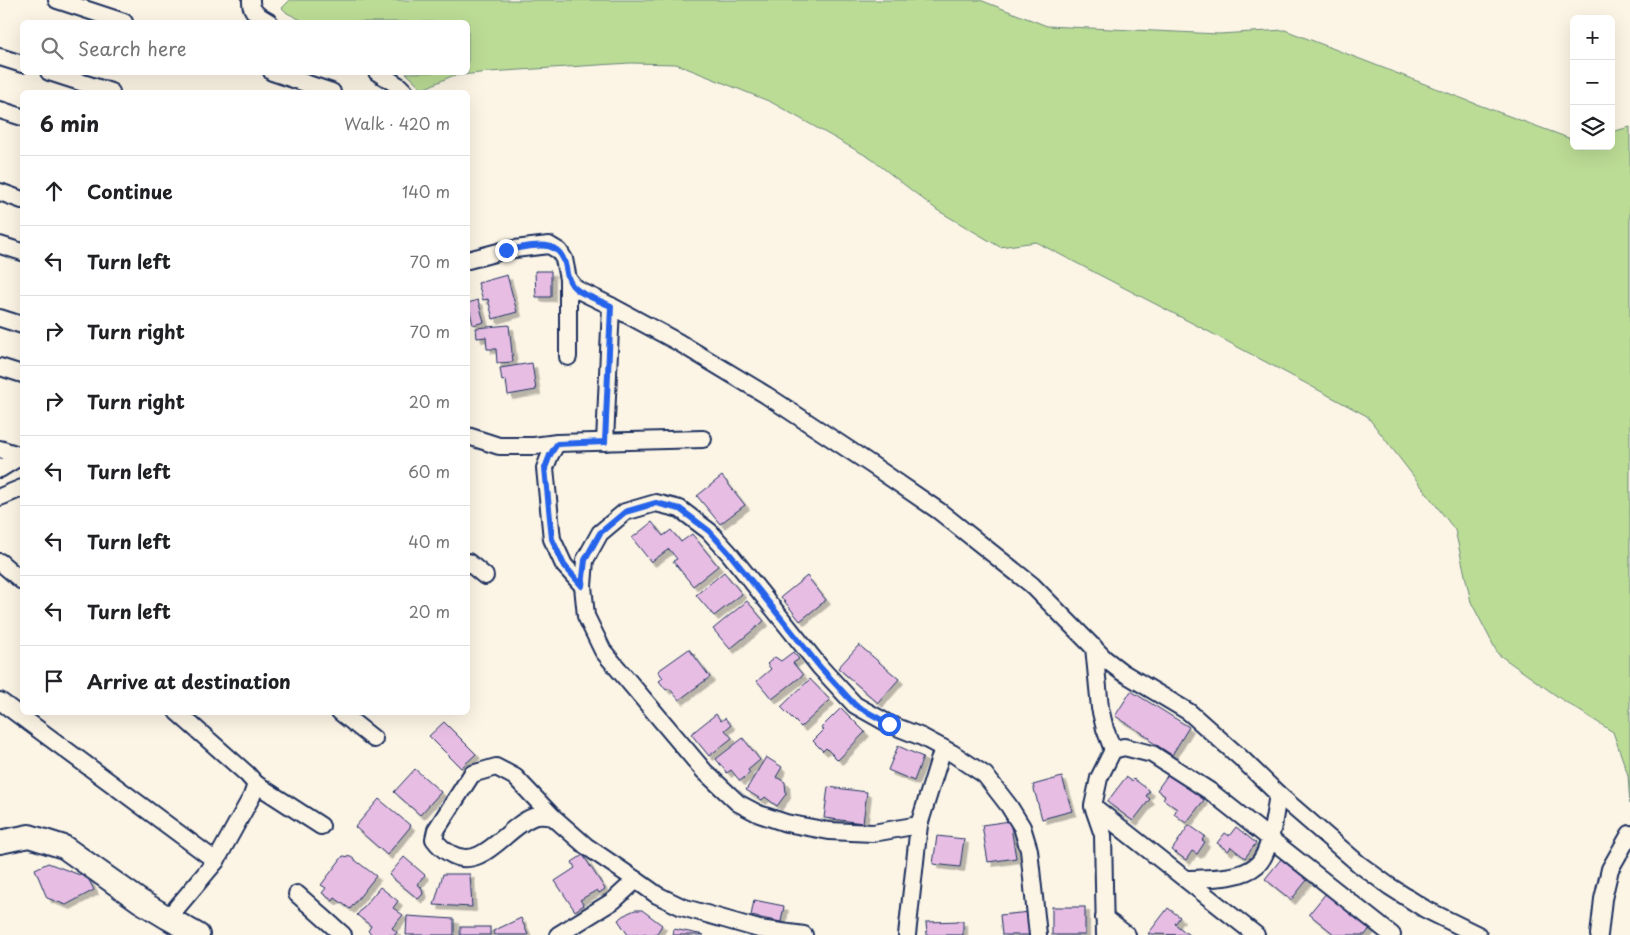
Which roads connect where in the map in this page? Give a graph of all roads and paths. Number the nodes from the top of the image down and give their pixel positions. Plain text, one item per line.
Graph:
1 (56, 0) edge
2 (251, 0) edge
3 (118, 20) edge
4 (266, 20) edge
5 (0, 57) edge
6 (20, 63) edge
7 (58, 75) edge
8 (281, 75) edge
9 (382, 75) edge
10 (105, 90) edge
11 (326, 90) edge
12 (403, 90) edge
13 (0, 110) edge
14 (20, 116) edge
15 (0, 192) edge
16 (20, 199) edge
17 (0, 245) edge
18 (20, 251) edge
19 (470, 259) edge
20 (568, 279) junction
21 (611, 306) junction
22 (0, 318) edge
23 (20, 324) edge
24 (568, 357) dead end
25 (0, 367) edge
26 (20, 373) edge
27 (470, 437) edge
28 (704, 439) dead end
29 (605, 442) junction
30 (557, 444) junction
31 (0, 449) edge
32 (20, 455) edge
33 (20, 457) edge
34 (0, 469) edge
35 (20, 489) edge
36 (0, 497) edge
37 (0, 562) edge
38 (470, 564) edge
39 (485, 576) dead end
40 (20, 579) edge
41 (582, 586) junction
42 (1094, 647) junction
43 (0, 701) edge
44 (180, 715) edge
45 (344, 715) edge
46 (374, 739) dead end
47 (944, 748) junction
48 (1114, 750) junction
49 (256, 784) junction
50 (1278, 794) junction
51 (1094, 806) junction
52 (552, 816) junction
53 (919, 825) junction
54 (321, 826) dead end
55 (1630, 834) edge
56 (1270, 838) junction
57 (0, 841) edge
58 (216, 861) junction
59 (1186, 879) junction
60 (636, 880) junction
61 (296, 894) dead end
62 (168, 918) junction
63 (1104, 918) junction
64 (198, 935) edge
65 (342, 935) edge
66 (558, 935) edge
67 (804, 935) edge
68 (907, 935) edge
69 (1038, 935) edge
70 (1105, 935) edge
71 (1127, 935) edge
72 (1256, 935) edge
73 (1392, 935) edge
74 (1478, 935) edge
75 (1599, 935) edge

1 - 3 street
2 - 4 street
5 - 6 street
7 - 10 street
8 - 11 street
9 - 12 street
13 - 14 street
15 - 16 street
17 - 18 street
19 - 20 street
20 - 21 street
20 - 24 street
21 - 29 street
21 - 42 street
22 - 23 street
25 - 26 street
27 - 30 street
28 - 29 street
29 - 30 street
30 - 41 street
31 - 32 street
33 - 34 street
35 - 36 street
37 - 40 street
38 - 39 street
41 - 47 street
41 - 53 street
42 - 48 street
42 - 50 street
43 - 58 street
44 - 49 street
45 - 46 street
47 - 53 street
47 - 69 street
48 - 51 street
48 - 56 street
49 - 54 street
49 - 58 street
50 - 56 street
50 - 74 street
51 - 59 street
51 - 63 street
52 - 52 street
52 - 60 street
53 - 68 street
55 - 75 street
56 - 59 street
56 - 73 street
57 - 62 main road
58 - 62 street
59 - 72 street
60 - 66 street
60 - 67 street
61 - 65 street
62 - 64 main road
63 - 70 street
63 - 71 street

